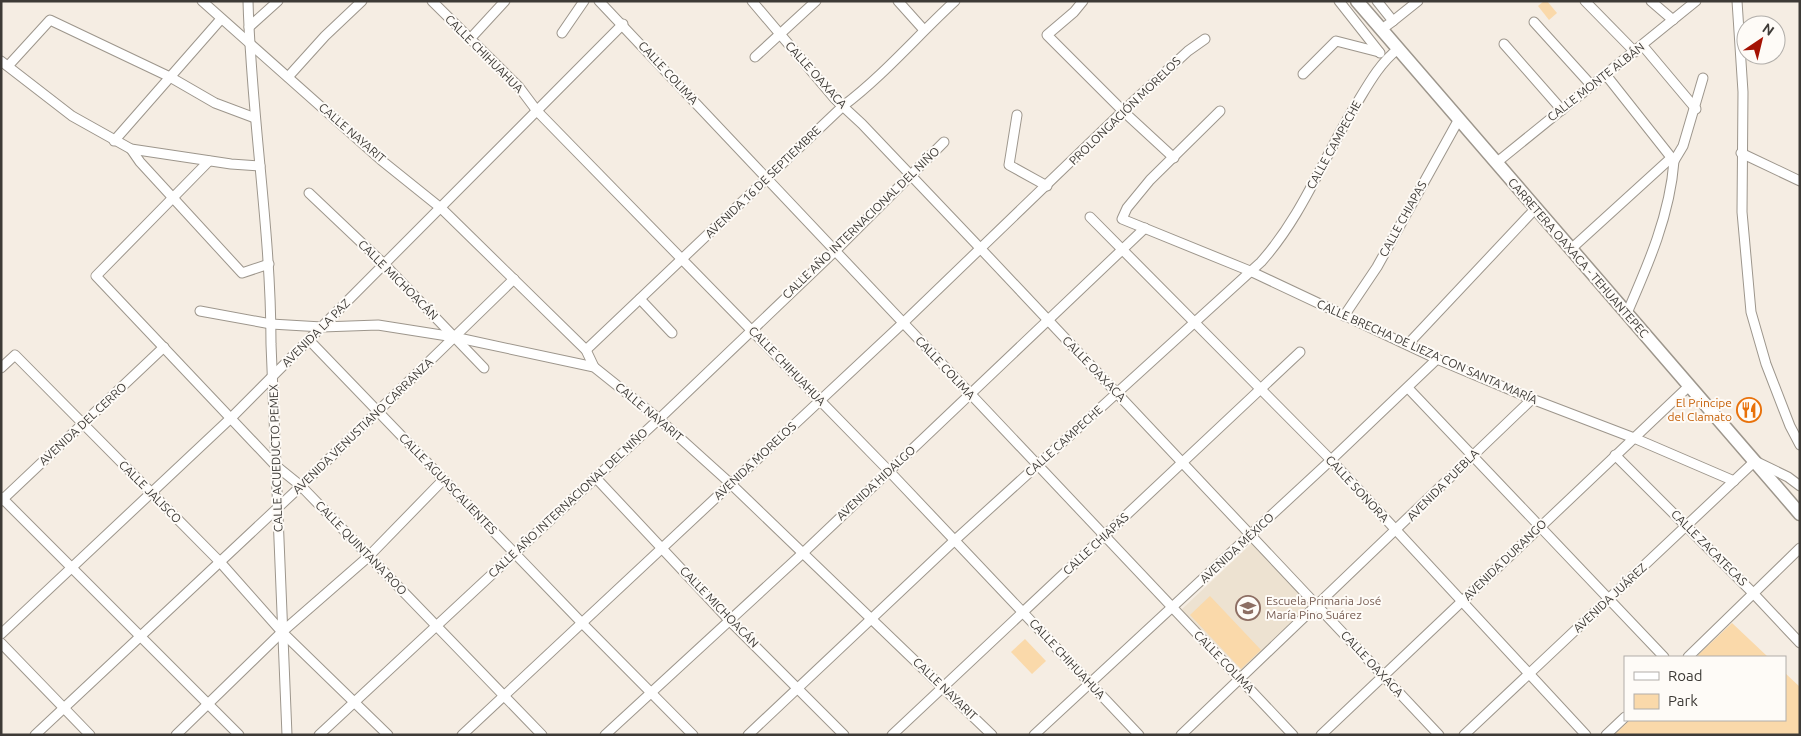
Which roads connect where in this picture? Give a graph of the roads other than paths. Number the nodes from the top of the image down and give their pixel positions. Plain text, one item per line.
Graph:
1 (202, 1) edge
2 (248, 1) edge
3 (278, 1) edge
4 (362, 1) edge
5 (432, 1) edge
6 (505, 1) edge
7 (584, 1) edge
8 (599, 1) edge
9 (752, 1) edge
10 (816, 1) edge
11 (898, 1) edge
12 (955, 1) edge
13 (1082, 1) edge
14 (1339, 1) edge
15 (1358, 1) edge
16 (1377, 1) edge
17 (1418, 1) edge
18 (1585, 1) edge
19 (1651, 1) edge
20 (1696, 1) edge
21 (1735, 2) edge
22 (221, 19) junction
23 (1673, 20) junction
24 (1393, 21) junction
25 (1534, 22) dead end
26 (622, 24) junction
27 (249, 27) junction
28 (1382, 29) junction
29 (924, 30) junction
30 (562, 34) dead end
31 (781, 34) junction
32 (470, 39) junction
33 (1205, 39) dead end
34 (249, 44) junction
35 (1504, 44) dead end
36 (1643, 46) junction
37 (1398, 48) junction
38 (1635, 52) junction
39 (1382, 55) junction
40 (755, 57) dead end
41 (4, 64) edge
42 (1304, 74) dead end
43 (1606, 75) junction
44 (170, 77) junction
45 (288, 77) junction
46 (1703, 78) dead end
47 (1592, 86) junction
48 (843, 106) junction
49 (1696, 109) junction
50 (1562, 110) junction
51 (537, 111) junction
52 (1220, 111) dead end
53 (1123, 112) junction
54 (1017, 115) dead end
55 (256, 118) junction
56 (1459, 119) junction
57 (114, 141) junction
58 (944, 142) dead end
59 (131, 149) junction
60 (1741, 152) junction
61 (1174, 158) junction
62 (1672, 160) junction
63 (209, 162) junction
64 (1496, 163) junction
65 (260, 166) junction
66 (911, 175) junction
67 (767, 178) junction
68 (1800, 181) edge
69 (1047, 186) junction
70 (309, 193) dead end
71 (173, 198) junction
72 (442, 209) junction
73 (1534, 209) junction
74 (1090, 217) dead end
75 (1145, 228) junction
76 (981, 249) junction
77 (1124, 249) junction
78 (1571, 249) junction
79 (835, 251) junction
80 (683, 259) junction
81 (268, 264) junction
82 (385, 265) junction
83 (1250, 271) junction
84 (514, 280) junction
85 (640, 299) junction
86 (200, 310) dead end
87 (1627, 314) junction
88 (1344, 316) junction
89 (1048, 321) junction
90 (1195, 321) junction
91 (903, 323) junction
92 (271, 324) junction
93 (322, 327) junction
94 (751, 330) junction
95 (672, 333) dead end
96 (454, 337) junction
97 (310, 340) junction
98 (1408, 344) junction
99 (164, 347) junction
100 (586, 350) junction
101 (1300, 352) dead end
102 (1437, 359) junction
103 (594, 367) junction
104 (1, 368) edge
105 (484, 368) dead end
106 (273, 376) junction
107 (1689, 386) junction
108 (1408, 388) junction
109 (1260, 390) junction
110 (1117, 392) junction
111 (970, 395) junction
112 (1532, 399) junction
113 (820, 400) junction
114 (378, 412) junction
115 (232, 417) junction
116 (659, 419) junction
117 (82, 425) junction
118 (1634, 438) junction
119 (1800, 445) edge
120 (1616, 455) junction
121 (1471, 456) junction
122 (1331, 460) junction
123 (1755, 461) junction
124 (1184, 462) junction
125 (275, 465) junction
126 (1037, 465) junction
127 (888, 470) junction
128 (595, 478) junction
129 (443, 480) junction
130 (1734, 481) junction
131 (731, 484) junction
132 (1800, 485) edge
133 (301, 486) junction
134 (152, 494) junction
135 (2, 499) edge
136 (279, 507) junction
137 (1800, 514) edge
138 (1686, 526) junction
139 (1539, 528) junction
140 (1396, 531) junction
141 (1250, 535) junction
142 (1104, 536) junction
143 (955, 540) junction
144 (662, 547) junction
145 (1800, 548) edge
146 (515, 552) junction
147 (804, 552) junction
148 (368, 557) junction
149 (220, 562) junction
150 (72, 568) junction
151 (1753, 593) junction
152 (1608, 599) junction
153 (1462, 602) junction
154 (1318, 605) junction
155 (1172, 608) junction
156 (1023, 612) junction
157 (872, 619) junction
158 (730, 621) junction
159 (581, 622) junction
160 (436, 626) junction
161 (282, 632) junction
162 (1, 634) edge
163 (140, 637) junction
164 (1, 642) edge
165 (1800, 643) edge
166 (1663, 656) edge
167 (1689, 656) edge
168 (1529, 674) junction
169 (1384, 677) junction
170 (1241, 678) junction
171 (1090, 684) junction
172 (944, 687) junction
173 (799, 689) junction
174 (652, 693) junction
175 (504, 697) junction
176 (356, 702) junction
177 (209, 704) junction
178 (64, 708) junction
179 (1624, 718) edge
180 (36, 735) edge
181 (90, 735) edge
182 (176, 735) edge
183 (239, 735) edge
184 (287, 735) edge
185 (319, 735) edge
186 (388, 735) edge
187 (462, 735) edge
188 (542, 735) edge
189 (605, 735) edge
190 (693, 735) edge
191 (748, 735) edge
192 (844, 735) edge
193 (892, 735) edge
194 (992, 735) edge
195 (1034, 735) edge
196 (1139, 735) edge
197 (1181, 735) edge
198 (1293, 735) edge
199 (1321, 735) edge
200 (1439, 735) edge
201 (1464, 735) edge
202 (1586, 735) edge
203 (1606, 735) edge

1 - 22 street, CALLE NAYARIT
2 - 27 street, CALLE ACUEDUCTO PEMEX
3 - 27 street
4 - 45 street
5 - 32 street, CALLE CHIHUAHUA
6 - 32 street
7 - 30 street
8 - 26 street, CALLE COLIMA
9 - 31 street, CALLE OAXACA
10 - 31 street
11 - 29 street
12 - 29 street, AVENIDA 16 DE SEPTIEMBRE
13 - 53 street
14 - 39 street
15 - 28 main road, CARRETERA OAXACA - TEHUANTEPEC
16 - 24 street
17 - 24 street
18 - 38 street
19 - 23 street
20 - 23 street, CALLE MONTE ALBÁN
21 - 60 street
22 - 34 street, CALLE NAYARIT
22 - 44 street
23 - 36 street, CALLE MONTE ALBÁN
24 - 28 street
25 - 47 street
26 - 51 street, AVENIDA LA PAZ
26 - 67 street, CALLE COLIMA
27 - 34 street, CALLE ACUEDUCTO PEMEX
28 - 37 main road, CARRETERA OAXACA - TEHUANTEPEC
29 - 48 street, AVENIDA 16 DE SEPTIEMBRE
31 - 40 street
31 - 48 street, CALLE OAXACA
32 - 51 street, CALLE CHIHUAHUA
33 - 53 street, PROLONGACIÓN MORELOS
34 - 45 street, CALLE NAYARIT
34 - 55 street, CALLE ACUEDUCTO PEMEX
35 - 50 street
36 - 38 street, CALLE MONTE ALBÁN
36 - 49 street
37 - 39 street, CALLE CAMPECHE
37 - 56 main road, CARRETERA OAXACA - TEHUANTEPEC
38 - 43 street, CALLE MONTE ALBÁN
39 - 42 street
39 - 83 street, CALLE CAMPECHE
41 - 44 street
41 - 57 street
43 - 47 street, CALLE MONTE ALBÁN
43 - 62 street
44 - 55 street
44 - 57 street
45 - 72 street, CALLE NAYARIT
46 - 49 street
47 - 50 street, CALLE MONTE ALBÁN
48 - 66 street, CALLE OAXACA
48 - 67 street, AVENIDA 16 DE SEPTIEMBRE
49 - 62 street
50 - 64 street, CALLE MONTE ALBÁN
51 - 72 street, AVENIDA LA PAZ
51 - 80 street, CALLE CHIHUAHUA
52 - 61 street
53 - 61 street
53 - 69 street, PROLONGACIÓN MORELOS
54 - 69 street
55 - 65 street, CALLE ACUEDUCTO PEMEX
56 - 64 main road, CARRETERA OAXACA - TEHUANTEPEC
56 - 88 street, CALLE CHIAPAS
57 - 59 street
58 - 66 street, CALLE AÑO INTERNACIONAL DEL NIÑO
59 - 63 street
59 - 71 street
60 - 68 street
60 - 119 street
61 - 75 street, CALLE BRECHA DE LIEZA CON SANTA MARÍA
62 - 78 street
62 - 87 street
63 - 65 street
63 - 71 street
64 - 73 main road, CARRETERA OAXACA - TEHUANTEPEC
65 - 81 street, CALLE ACUEDUCTO PEMEX
66 - 76 street, CALLE OAXACA
66 - 79 street, CALLE AÑO INTERNACIONAL DEL NIÑO
67 - 79 street, CALLE COLIMA
67 - 80 street, AVENIDA 16 DE SEPTIEMBRE
69 - 76 street, AVENIDA MORELOS
70 - 82 street, CALLE MICHOACÁN
71 - 81 street
71 - 99 street, CALLE QUINTANA ROO
72 - 82 street, AVENIDA LA PAZ
72 - 84 street, CALLE NAYARIT
73 - 78 main road, CARRETERA OAXACA - TEHUANTEPEC
73 - 98 street
74 - 77 street, CALLE SONORA
75 - 77 street, AVENIDA HIDALGO
75 - 83 street, CALLE BRECHA DE LIEZA CON SANTA MARÍA
76 - 89 street, CALLE OAXACA
76 - 91 street, AVENIDA MORELOS
77 - 89 street, AVENIDA HIDALGO
77 - 90 street, CALLE SONORA
78 - 87 main road, CARRETERA OAXACA - TEHUANTEPEC
79 - 91 street, CALLE COLIMA
79 - 94 street, CALLE AÑO INTERNACIONAL DEL NIÑO
80 - 85 street, AVENIDA 16 DE SEPTIEMBRE
80 - 94 street, CALLE CHIHUAHUA
81 - 92 street, CALLE ACUEDUCTO PEMEX
82 - 93 street, AVENIDA LA PAZ
82 - 96 street, CALLE MICHOACÁN
83 - 88 street, CALLE BRECHA DE LIEZA CON SANTA MARÍA
83 - 90 street, CALLE CAMPECHE
84 - 96 street, AVENIDA VENUSTIANO CARRANZA
84 - 100 street, CALLE NAYARIT
85 - 95 street
85 - 100 street, AVENIDA 16 DE SEPTIEMBRE
86 - 92 street, CALLE NAYARIT
87 - 107 main road, CARRETERA OAXACA - TEHUANTEPEC
88 - 98 street, CALLE BRECHA DE LIEZA CON SANTA MARÍA
89 - 110 street, CALLE OAXACA
89 - 111 street, AVENIDA HIDALGO
90 - 109 street, CALLE SONORA
90 - 110 street, CALLE CAMPECHE
91 - 111 street, CALLE COLIMA
91 - 113 street, AVENIDA MORELOS
92 - 93 street, CALLE NAYARIT
92 - 106 street, CALLE ACUEDUCTO PEMEX
93 - 96 street, CALLE NAYARIT
93 - 97 street, AVENIDA LA PAZ
94 - 113 street, CALLE CHIHUAHUA
94 - 116 street, CALLE AÑO INTERNACIONAL DEL NIÑO
96 - 103 street, CALLE NAYARIT
96 - 105 street, CALLE MICHOACÁN
96 - 114 street, AVENIDA VENUSTIANO CARRANZA
97 - 106 street, AVENIDA LA PAZ
97 - 114 street, CALLE AGUASCALIENTES
98 - 102 street, CALLE BRECHA DE LIEZA CON SANTA MARÍA
99 - 115 street, CALLE QUINTANA ROO
99 - 117 street, AVENIDA DEL CERRO
100 - 103 street
101 - 109 street, CALLE CHIAPAS
102 - 108 street, AVENIDA MÉXICO
102 - 112 street, CALLE BRECHA DE LIEZA CON SANTA MARÍA
103 - 116 street, CALLE NAYARIT
104 - 117 street, CALLE JALISCO
106 - 115 street, AVENIDA LA PAZ
106 - 125 street, CALLE ACUEDUCTO PEMEX
107 - 118 street, AVENIDA DURANGO
107 - 123 main road, CARRETERA OAXACA - TEHUANTEPEC
108 - 121 street
108 - 122 street, AVENIDA MÉXICO
109 - 122 street, CALLE SONORA
109 - 124 street, CALLE CHIAPAS
110 - 124 street, CALLE OAXACA
110 - 126 street, CALLE CAMPECHE
111 - 126 street, CALLE COLIMA
111 - 127 street, AVENIDA HIDALGO
112 - 118 street, CALLE BRECHA DE LIEZA CON SANTA MARÍA
112 - 121 street, AVENIDA PUEBLA
113 - 127 street, CALLE CHIHUAHUA
113 - 131 street, AVENIDA MORELOS
114 - 129 street, CALLE AGUASCALIENTES
114 - 133 street, AVENIDA VENUSTIANO CARRANZA
115 - 125 street, CALLE QUINTANA ROO
115 - 134 street, AVENIDA LA PAZ
116 - 128 street, CALLE AÑO INTERNACIONAL DEL NIÑO
116 - 131 street, CALLE NAYARIT
117 - 134 street, CALLE JALISCO
117 - 135 street, AVENIDA DEL CERRO
118 - 120 street, AVENIDA DURANGO
118 - 130 street, CALLE BRECHA DE LIEZA CON SANTA MARÍA
120 - 138 street, CALLE ZACATECAS
120 - 139 street, AVENIDA DURANGO
121 - 139 street
121 - 140 street, AVENIDA PUEBLA
122 - 140 street, CALLE SONORA
122 - 141 street, AVENIDA MÉXICO
123 - 130 street, AVENIDA JUÁREZ
123 - 132 street
123 - 137 main road, CARRETERA OAXACA - TEHUANTEPEC
124 - 141 street, CALLE OAXACA
124 - 142 street, CALLE CHIAPAS
125 - 133 street, CALLE QUINTANA ROO
125 - 136 street, CALLE ACUEDUCTO PEMEX
126 - 142 street, CALLE COLIMA
126 - 143 street, CALLE CAMPECHE
127 - 143 street, CALLE CHIHUAHUA
127 - 147 street, AVENIDA HIDALGO
128 - 144 street, CALLE MICHOACÁN
128 - 146 street, CALLE AÑO INTERNACIONAL DEL NIÑO
129 - 146 street, CALLE AGUASCALIENTES
129 - 148 street
130 - 138 street, AVENIDA JUÁREZ
131 - 144 street, AVENIDA MORELOS
131 - 147 street, CALLE NAYARIT
133 - 136 street, AVENIDA VENUSTIANO CARRANZA
133 - 148 street, CALLE QUINTANA ROO
134 - 149 street, CALLE JALISCO
134 - 150 street, AVENIDA LA PAZ
135 - 150 street
136 - 149 street, AVENIDA VENUSTIANO CARRANZA
136 - 161 street, CALLE ACUEDUCTO PEMEX
138 - 151 street, CALLE ZACATECAS
138 - 152 street, AVENIDA JUÁREZ
139 - 152 street
139 - 153 street, AVENIDA DURANGO
140 - 153 street, CALLE SONORA
140 - 154 street, AVENIDA PUEBLA
141 - 154 street, CALLE OAXACA
141 - 155 street, AVENIDA MÉXICO
142 - 155 street, CALLE COLIMA
142 - 156 street, CALLE CHIAPAS
143 - 156 street, CALLE CHIHUAHUA
143 - 157 street, CALLE CAMPECHE
144 - 158 street, CALLE MICHOACÁN
144 - 159 street, AVENIDA MORELOS
145 - 151 street
146 - 159 street, CALLE AGUASCALIENTES
146 - 160 street, CALLE AÑO INTERNACIONAL DEL NIÑO
147 - 157 street, CALLE NAYARIT
147 - 158 street, AVENIDA HIDALGO
148 - 160 street, CALLE QUINTANA ROO
148 - 161 street
149 - 161 street, CALLE JALISCO
149 - 163 street, AVENIDA VENUSTIANO CARRANZA
150 - 162 street, AVENIDA LA PAZ
150 - 163 street
151 - 165 street, CALLE ZACATECAS
151 - 167 street
152 - 166 street
152 - 168 street, AVENIDA JUÁREZ
153 - 168 street, CALLE SONORA
153 - 169 street, AVENIDA DURANGO
154 - 169 street, CALLE OAXACA
154 - 170 street, AVENIDA PUEBLA
155 - 170 street, CALLE COLIMA
155 - 171 street, AVENIDA MÉXICO
156 - 171 street, CALLE CHIHUAHUA
156 - 172 street, CALLE CHIAPAS
157 - 172 street, CALLE NAYARIT
157 - 173 street, CALLE CAMPECHE
158 - 173 street, CALLE MICHOACÁN
158 - 174 street, AVENIDA HIDALGO
159 - 174 street, CALLE AGUASCALIENTES
159 - 175 street, AVENIDA MORELOS
160 - 175 street, CALLE QUINTANA ROO
160 - 176 street, CALLE AÑO INTERNACIONAL DEL NIÑO
161 - 176 street, CALLE JALISCO
161 - 177 street
161 - 184 street, CALLE ACUEDUCTO PEMEX
163 - 177 street
163 - 178 street, AVENIDA VENUSTIANO CARRANZA
164 - 178 street
168 - 201 street, AVENIDA JUÁREZ
168 - 202 street, CALLE SONORA
169 - 199 street, AVENIDA DURANGO
169 - 200 street, CALLE OAXACA
170 - 197 street, AVENIDA PUEBLA
170 - 198 street, CALLE COLIMA
171 - 195 street, AVENIDA MÉXICO
171 - 196 street, CALLE CHIHUAHUA
172 - 193 street, CALLE CHIAPAS
172 - 194 street, CALLE NAYARIT
173 - 191 street, CALLE CAMPECHE
173 - 192 street, CALLE MICHOACÁN
174 - 189 street, AVENIDA HIDALGO
174 - 190 street, CALLE AGUASCALIENTES
175 - 187 street, AVENIDA MORELOS
175 - 188 street, CALLE QUINTANA ROO
176 - 185 street, CALLE AÑO INTERNACIONAL DEL NIÑO
176 - 186 street, CALLE JALISCO
177 - 182 street
177 - 183 street
178 - 180 street, AVENIDA VENUSTIANO CARRANZA
178 - 181 street
179 - 203 street

